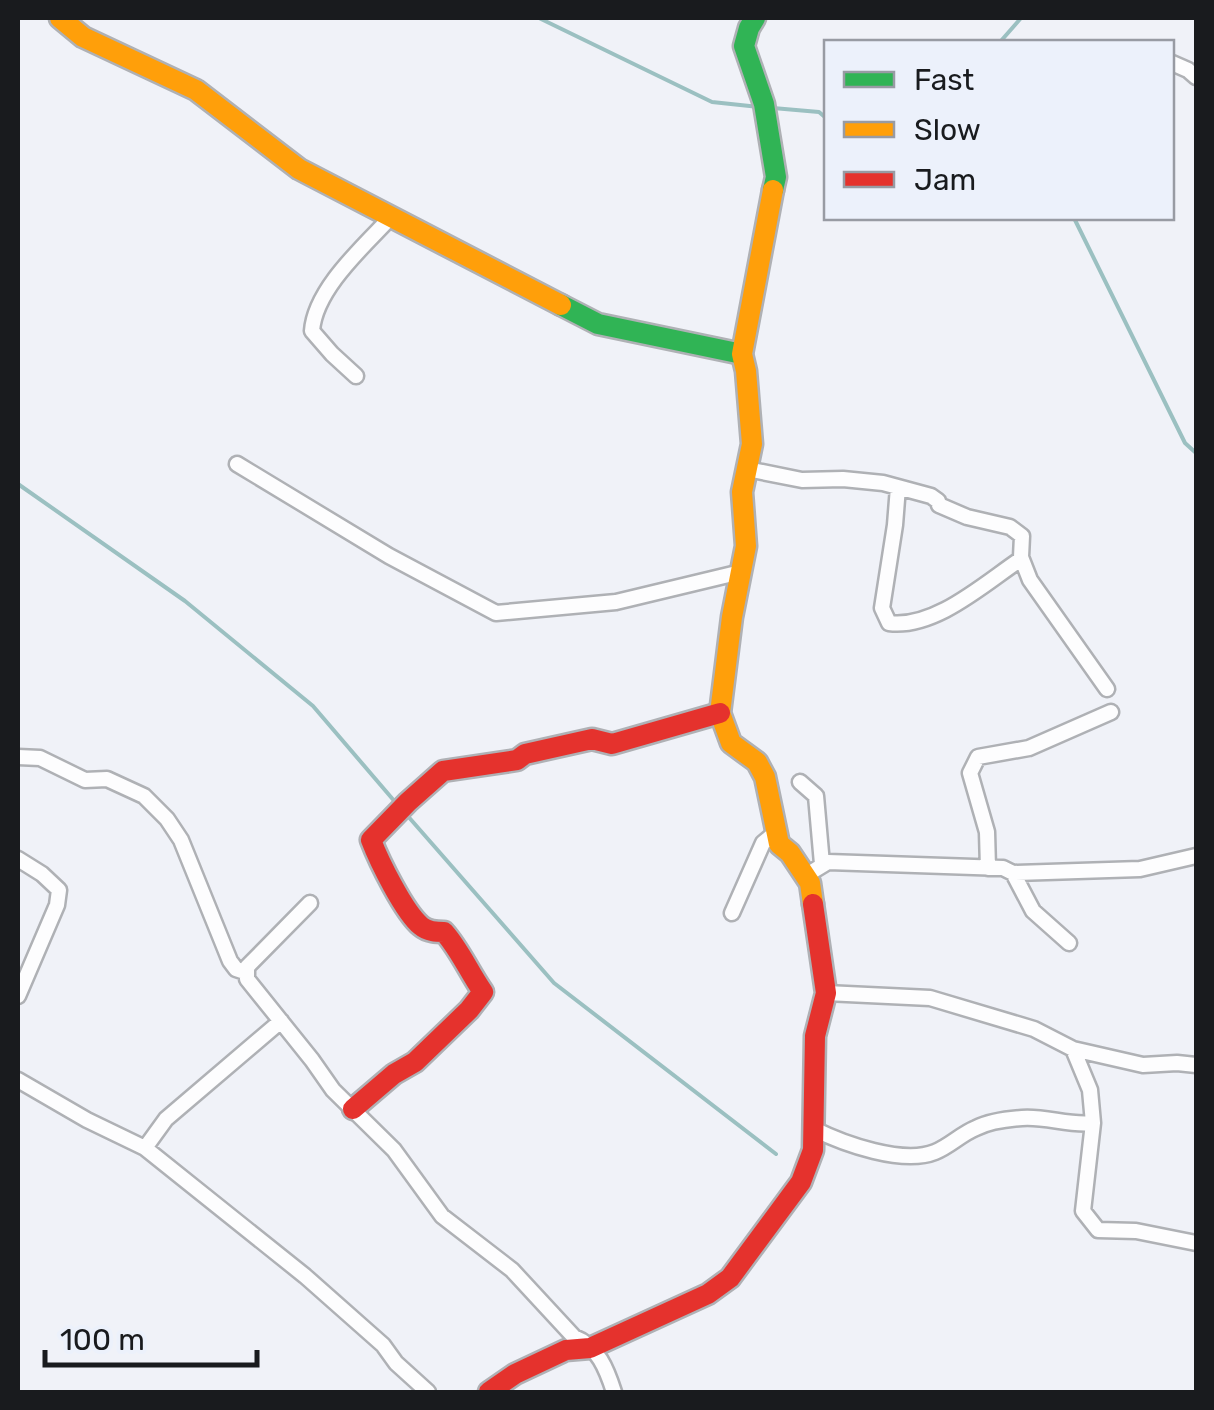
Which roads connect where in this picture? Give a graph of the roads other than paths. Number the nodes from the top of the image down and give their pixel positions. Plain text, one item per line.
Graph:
1 (60, 18) edge
2 (754, 18) edge
3 (1174, 64) edge
4 (1196, 77) edge
5 (391, 217) junction
6 (742, 354) junction
7 (356, 376) dead end
8 (237, 464) dead end
9 (747, 469) junction
10 (898, 487) junction
11 (1022, 559) junction
12 (741, 572) junction
13 (1107, 689) dead end
14 (1111, 712) dead end
15 (720, 713) junction
16 (18, 757) edge
17 (800, 782) dead end
18 (775, 833) junction
19 (1196, 856) edge
20 (18, 859) edge
21 (988, 868) junction
22 (814, 870) junction
23 (1012, 873) junction
24 (310, 903) dead end
25 (732, 913) dead end
26 (1069, 943) dead end
27 (245, 972) junction
28 (826, 994) junction
29 (18, 996) edge
30 (281, 1021) junction
31 (1073, 1049) junction
32 (1196, 1065) edge
33 (18, 1080) edge
34 (353, 1108) junction
35 (1093, 1123) junction
36 (814, 1129) junction
37 (145, 1148) junction
38 (1196, 1242) edge
39 (590, 1348) junction
40 (428, 1392) edge
41 (489, 1392) edge
42 (614, 1392) edge

1 - 5 street
2 - 6 street
3 - 4 street
5 - 6 street
5 - 7 street
6 - 9 street
8 - 12 street
9 - 10 street
9 - 12 street
10 - 11 street
10 - 11 street
11 - 13 street
12 - 15 street
14 - 21 street
15 - 18 street
15 - 34 street
16 - 27 street
17 - 22 street
18 - 22 street
18 - 25 street
19 - 23 street
20 - 29 street
21 - 22 street
21 - 23 street
22 - 28 street
23 - 26 street
24 - 27 street
27 - 30 street
28 - 31 street
28 - 36 street
30 - 34 street
30 - 37 street
31 - 32 street
31 - 35 street
33 - 37 street
34 - 39 street
35 - 36 street
35 - 38 street
36 - 39 street
37 - 40 street
39 - 41 street
39 - 42 street

